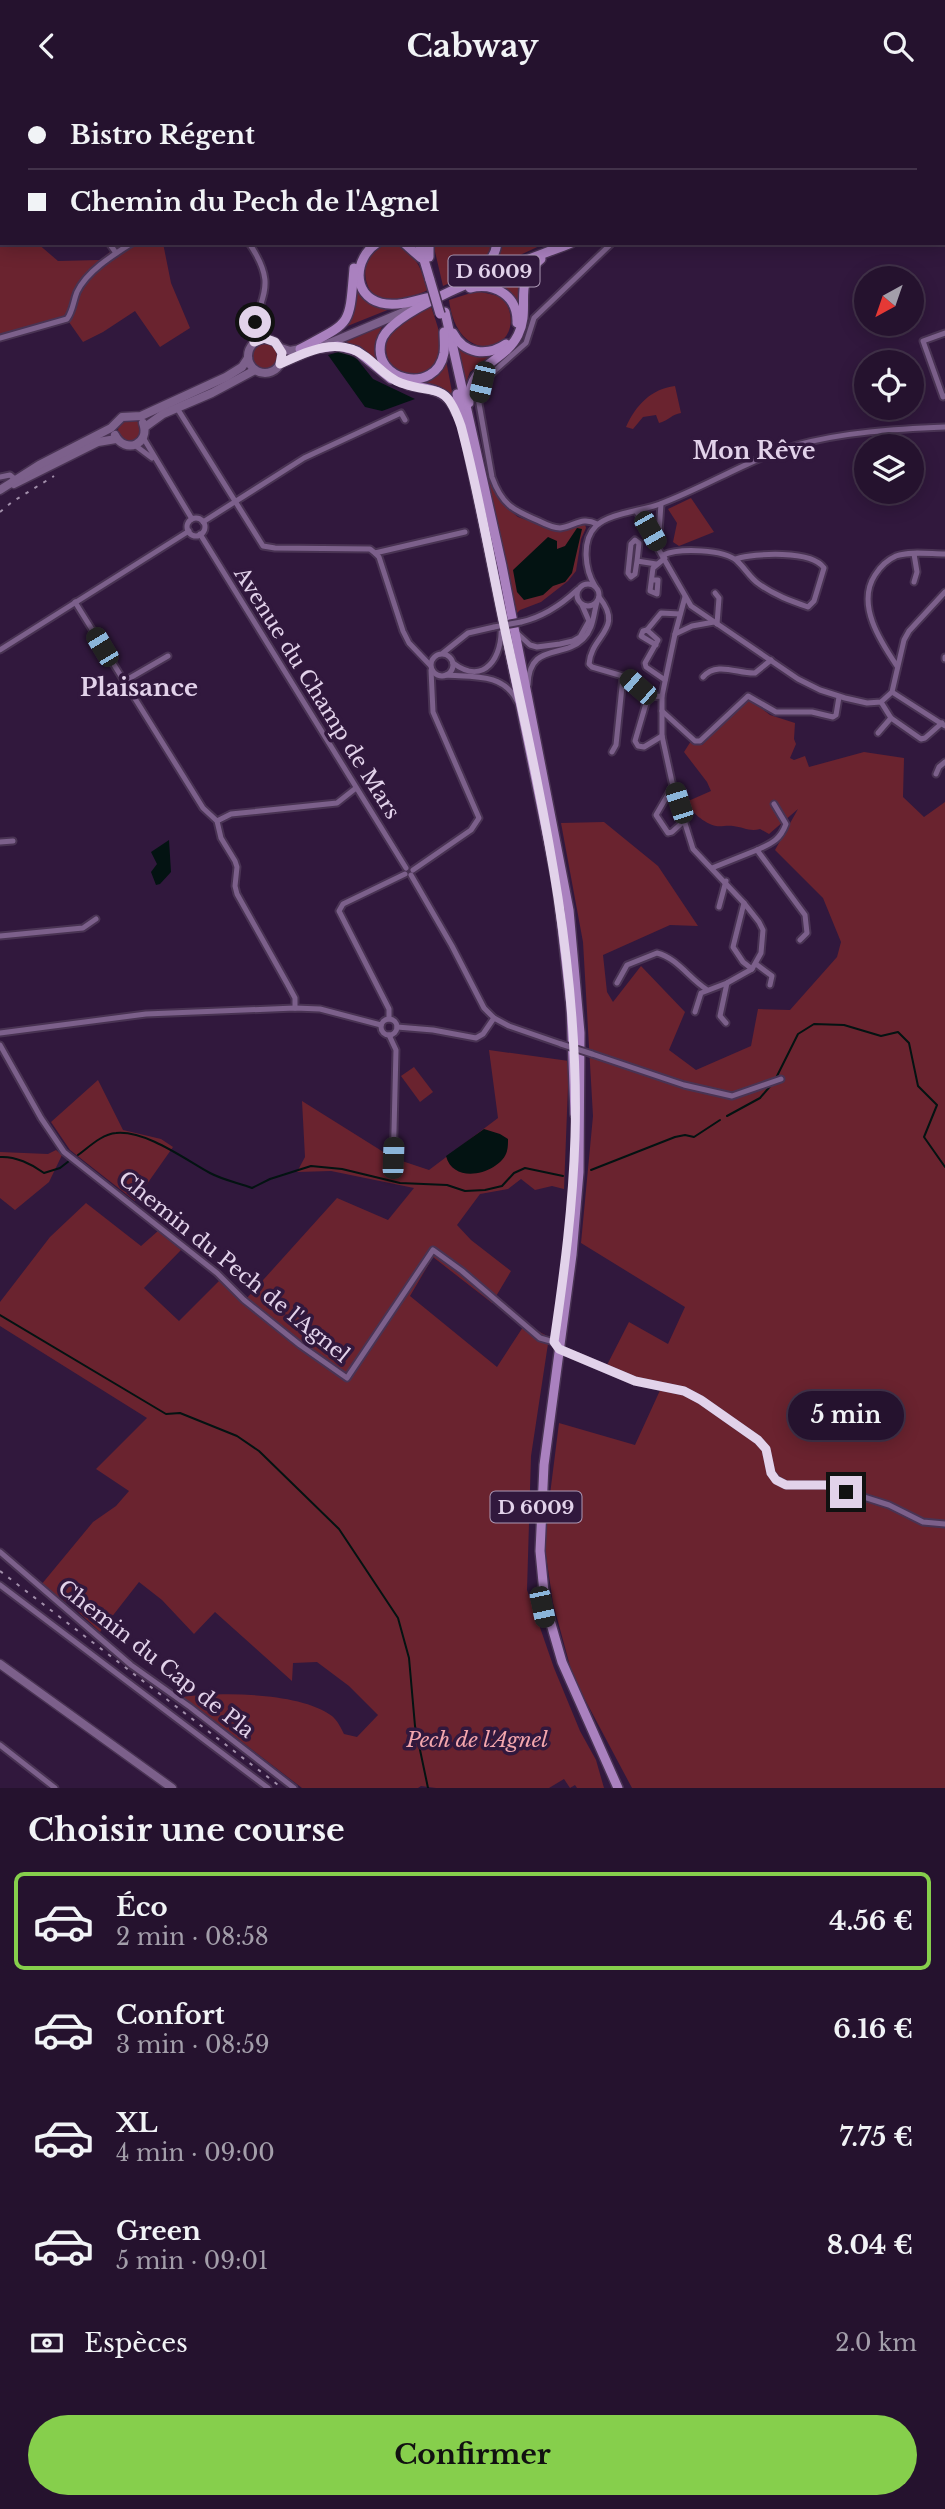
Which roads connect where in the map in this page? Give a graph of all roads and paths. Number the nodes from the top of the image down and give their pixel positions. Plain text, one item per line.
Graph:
1 (110, 245) edge
2 (129, 245) edge
3 (250, 245) edge
4 (368, 245) edge
5 (375, 245) edge
6 (408, 245) edge
7 (420, 245) edge
8 (427, 245) edge
9 (497, 245) edge
10 (564, 245) edge
11 (564, 245) edge
12 (610, 245) edge
13 (116, 253) junction
14 (427, 261) junction
15 (444, 293) junction
16 (428, 300) junction
17 (442, 313) junction
18 (255, 322) junction
19 (444, 331) junction
20 (945, 333) edge
21 (0, 338) edge
22 (264, 338) junction
23 (254, 342) junction
24 (281, 348) junction
25 (300, 349) junction
26 (313, 349) junction
27 (248, 358) junction
28 (280, 364) junction
29 (255, 370) junction
30 (945, 396) edge
31 (177, 408) junction
32 (137, 416) junction
33 (405, 420) dead end
34 (116, 424) junction
35 (145, 427) junction
36 (945, 427) edge
37 (472, 428) junction
38 (116, 439) junction
39 (144, 439) junction
40 (136, 446) junction
41 (467, 448) junction
42 (155, 460) junction
43 (0, 477) edge
44 (14, 482) junction
45 (0, 490) edge
46 (234, 501) junction
47 (660, 504) junction
48 (637, 512) junction
49 (191, 519) junction
50 (203, 522) junction
51 (597, 524) junction
52 (189, 531) junction
53 (465, 532) dead end
54 (201, 534) junction
55 (658, 546) junction
56 (375, 552) junction
57 (914, 554) junction
58 (945, 554) edge
59 (664, 557) junction
60 (736, 559) junction
61 (637, 561) junction
62 (656, 564) junction
63 (587, 565) junction
64 (652, 580) dead end
65 (914, 582) dead end
66 (595, 586) junction
67 (579, 588) junction
68 (715, 593) dead end
69 (943, 594) edge
70 (685, 596) junction
71 (598, 599) junction
72 (75, 603) junction
73 (581, 603) junction
74 (500, 605) junction
75 (945, 605) edge
76 (680, 614) junction
77 (512, 617) junction
78 (716, 623) junction
79 (522, 624) junction
80 (494, 629) junction
81 (675, 634) junction
82 (0, 650) edge
83 (416, 650) junction
84 (443, 653) junction
85 (168, 656) dead end
86 (434, 656) junction
87 (771, 660) junction
88 (452, 661) junction
89 (897, 666) junction
90 (431, 667) junction
91 (444, 676) junction
92 (622, 677) junction
93 (703, 677) dead end
94 (665, 680) junction
95 (123, 682) junction
96 (892, 692) junction
97 (662, 696) junction
98 (649, 697) junction
99 (839, 697) junction
100 (432, 699) junction
101 (528, 702) junction
102 (881, 702) junction
103 (662, 711) junction
104 (523, 715) junction
105 (891, 717) junction
106 (943, 725) edge
107 (878, 733) dead end
108 (662, 737) junction
109 (612, 752) dead end
110 (945, 762) edge
111 (936, 774) dead end
112 (673, 786) junction
113 (356, 788) junction
114 (774, 804) dead end
115 (217, 821) junction
116 (684, 821) junction
117 (13, 841) dead end
118 (0, 842) edge
119 (757, 850) junction
120 (712, 868) junction
121 (409, 871) junction
122 (726, 881) junction
123 (744, 903) junction
124 (719, 907) dead end
125 (96, 919) dead end
126 (0, 936) edge
127 (800, 940) dead end
128 (754, 966) junction
129 (617, 983) dead end
130 (727, 983) junction
131 (770, 985) dead end
132 (706, 989) junction
133 (295, 1008) junction
134 (695, 1011) dead end
135 (494, 1018) junction
136 (389, 1019) junction
137 (726, 1023) dead end
138 (381, 1025) junction
139 (397, 1027) junction
140 (0, 1033) edge
141 (389, 1035) junction
142 (0, 1045) edge
143 (782, 1079) dead end
144 (393, 1171) dead end
145 (557, 1345) junction
146 (945, 1524) edge
147 (0, 1552) edge
148 (0, 1585) edge
149 (0, 1664) edge
150 (0, 1745) edge
151 (52, 1787) edge
152 (172, 1788) edge
153 (268, 1788) edge
154 (294, 1788) edge
155 (616, 1788) edge

1 - 13 street
2 - 13 street
3 - 18 street
4 - 25 main road
5 - 16 main road, D 6009
6 - 14 main road, D 6009
7 - 14 main road, D 6009
8 - 14 main road
9 - 15 main road
10 - 15 main road, D 6009
11 - 37 main road, D 6009
12 - 51 street
13 - 21 street
14 - 17 main road, D 6009, bridge
15 - 16 main road, D 6009
15 - 17 main road
16 - 19 main road
16 - 25 main road
16 - 26 main road
17 - 19 main road, D 6009
17 - 37 main road, D 6009
18 - 22 street
18 - 23 street
19 - 41 main road, D 6009
20 - 30 street
22 - 23 main road
22 - 24 main road
23 - 27 main road
24 - 25 main road
24 - 28 main road
26 - 28 main road
26 - 41 main road
27 - 29 main road
27 - 32 main road
28 - 29 main road
29 - 31 main road
31 - 35 main road
31 - 46 street
32 - 34 main road
32 - 35 main road
33 - 46 street
34 - 38 main road
34 - 44 main road
35 - 39 main road
36 - 47 street
37 - 77 main road, D 6009
38 - 40 main road
38 - 44 main road
39 - 40 main road
39 - 42 street
40 - 42 street
41 - 74 main road, D 6009
42 - 49 street
43 - 44 street
44 - 45 main road
46 - 50 street
46 - 56 street
47 - 48 street
47 - 55 street
48 - 51 street
48 - 55 street
49 - 50 street
49 - 52 street
50 - 54 street
51 - 63 street
52 - 54 street
52 - 72 street
53 - 56 street
54 - 113 street, Avenue du Champ de Mars
55 - 59 street
56 - 83 street
57 - 58 street
57 - 65 street
57 - 89 street
59 - 60 street
59 - 62 street
59 - 70 street
60 - 60 street
61 - 61 street
61 - 62 street
62 - 64 street
63 - 66 street
63 - 67 street
66 - 67 street
66 - 71 street
67 - 73 street
67 - 79 street
68 - 78 street
69 - 75 street
69 - 89 street
70 - 76 street
70 - 78 street
71 - 73 street
71 - 92 street
71 - 101 street
72 - 82 street
72 - 95 street
73 - 77 street
73 - 79 street
74 - 88 street
74 - 104 main road, D 6009
76 - 81 street
76 - 94 street
77 - 101 main road, D 6009
78 - 81 street
78 - 87 street
79 - 80 street, bridge
80 - 84 street
80 - 88 street
81 - 94 street
83 - 86 street
83 - 90 street
84 - 86 street
84 - 88 street
85 - 95 street
86 - 90 street
87 - 93 street
87 - 99 street
88 - 91 street
89 - 96 street
90 - 91 street
90 - 100 street
91 - 100 street
91 - 104 street
92 - 98 street
92 - 109 street
94 - 97 street
95 - 115 street
96 - 102 street
96 - 106 street
97 - 98 street
97 - 103 street
98 - 108 street
99 - 102 street
99 - 103 street
100 - 121 street
101 - 145 main road, D 6009
102 - 105 street
103 - 108 street
104 - 145 main road, D 6009
105 - 106 street
105 - 107 street
108 - 112 street
110 - 111 street
112 - 116 street
112 - 116 street
113 - 115 street
113 - 121 street, Avenue du Champ de Mars
114 - 119 street
115 - 133 street
116 - 120 street
117 - 118 street
119 - 120 street
119 - 127 street
120 - 122 street
121 - 135 street, Avenue du Champ de Mars
121 - 136 street
122 - 123 street
122 - 124 street
123 - 128 street
123 - 128 street
125 - 126 street
128 - 130 street
128 - 131 street
129 - 132 street
130 - 132 street
130 - 137 street
132 - 134 street
133 - 138 street
133 - 140 street
135 - 139 street
135 - 143 street, bridge
136 - 138 street
136 - 139 street
138 - 141 street
139 - 141 street
141 - 144 street
142 - 145 street, Chemin du Pech de l'Agnel
145 - 146 street, Chemin du Pech de l'Agnel
145 - 155 main road, D 6009
147 - 154 street, Chemin du Cap de Pla
148 - 153 street
149 - 152 main road
150 - 151 street

